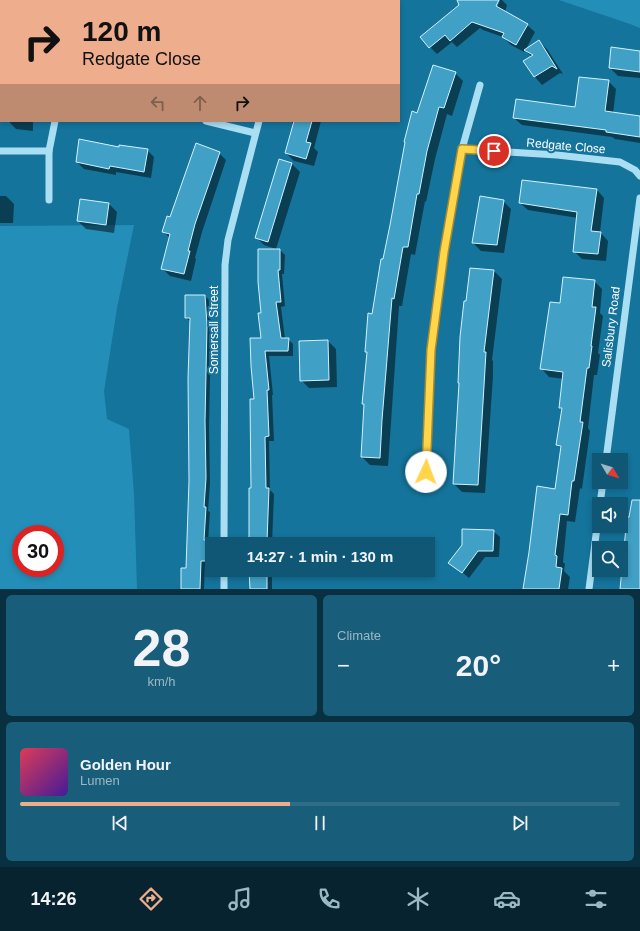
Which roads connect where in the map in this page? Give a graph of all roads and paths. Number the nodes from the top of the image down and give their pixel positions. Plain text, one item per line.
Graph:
1 (480, 85) dead end
2 (55, 122) edge
3 (210, 122) edge
4 (259, 122) edge
5 (255, 132) junction
6 (462, 149) junction
7 (0, 151) edge
8 (49, 151) junction
9 (640, 176) edge
10 (640, 198) edge
11 (49, 200) dead end
12 (607, 453) edge
13 (426, 472) dead end
14 (596, 533) edge
15 (224, 537) edge
16 (224, 577) edge
17 (224, 589) edge
18 (589, 589) edge

1 - 6 street
2 - 8 street
3 - 5 street
4 - 5 street, Somersall Street
5 - 15 street, Somersall Street
6 - 9 street, Redgate Close
6 - 13 street
7 - 8 street
8 - 11 street
10 - 12 street, Salisbury Road
14 - 18 street
16 - 17 street

